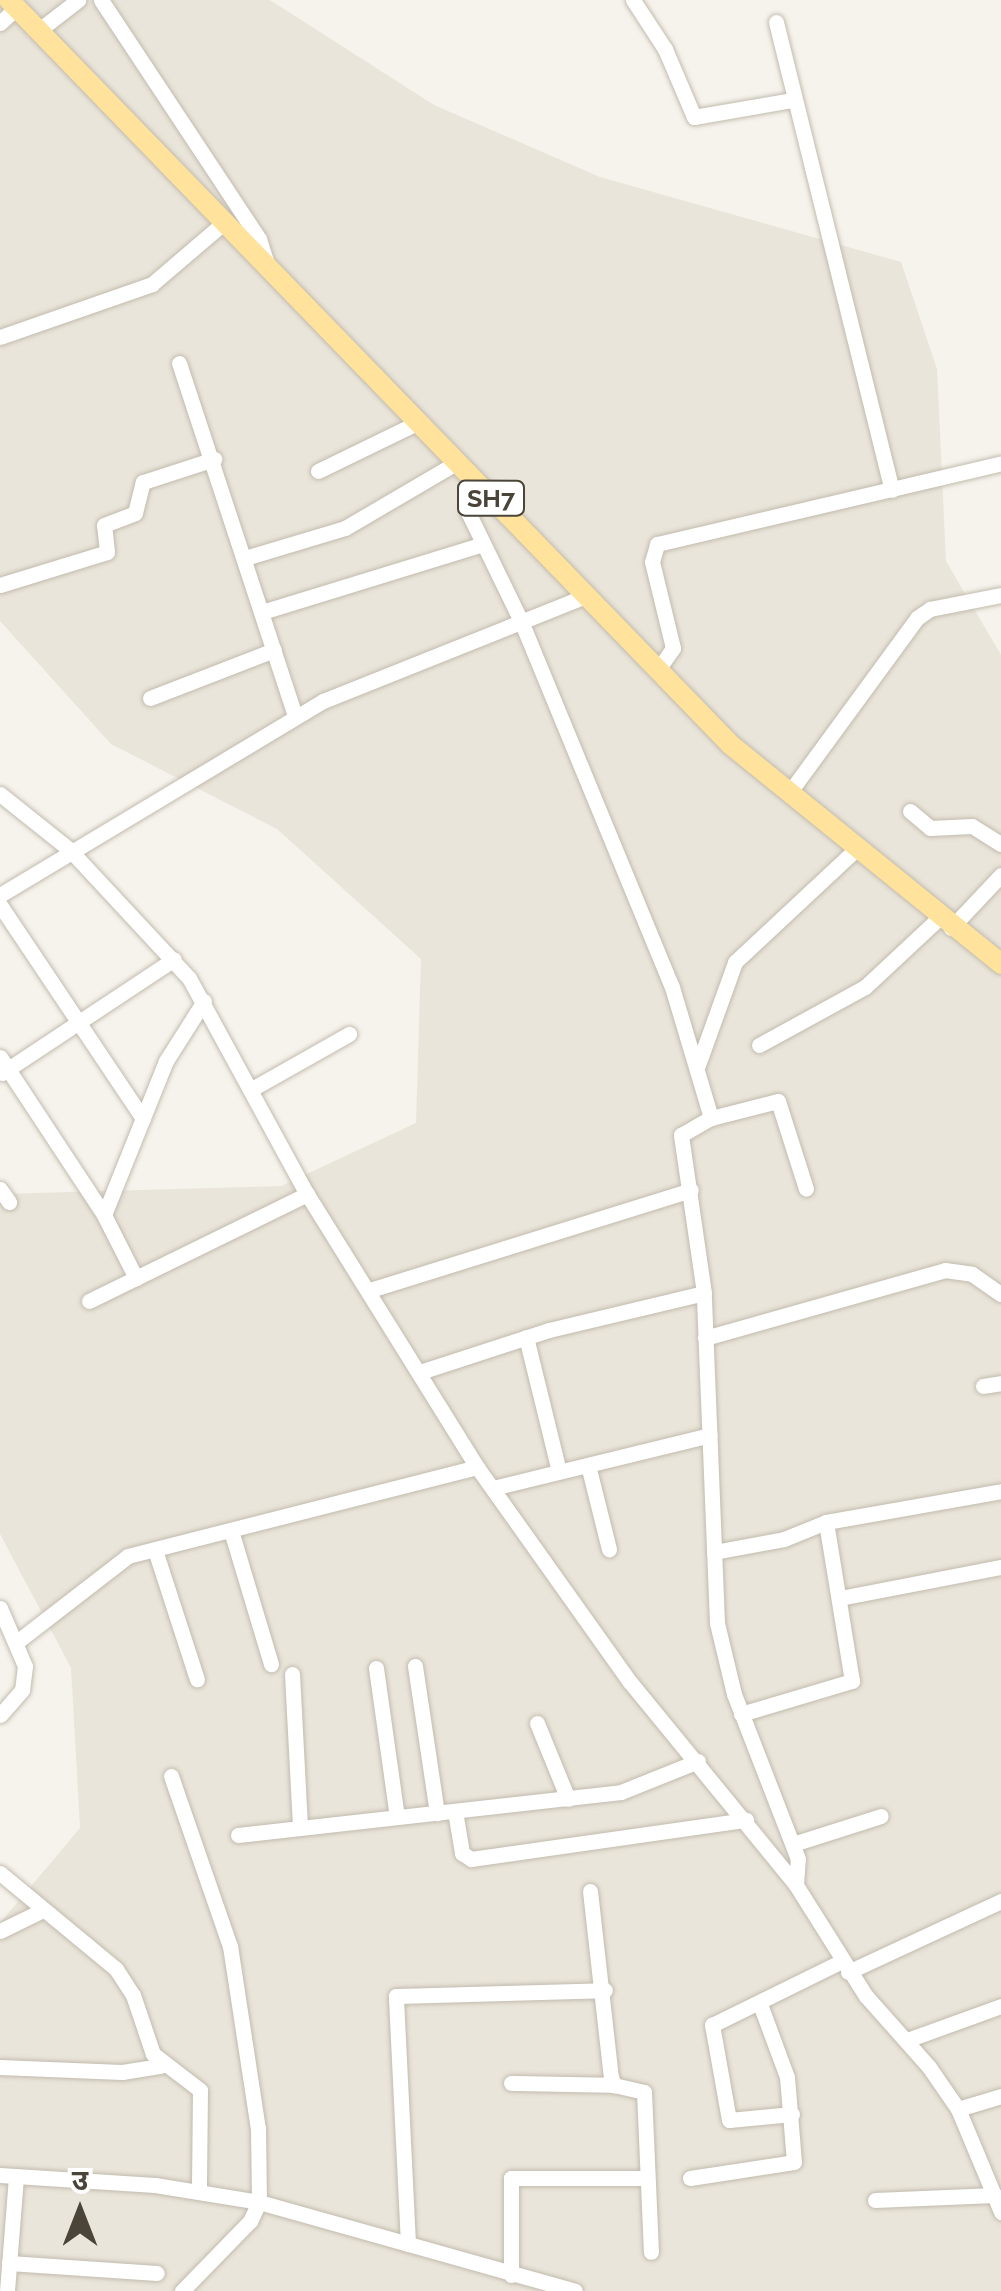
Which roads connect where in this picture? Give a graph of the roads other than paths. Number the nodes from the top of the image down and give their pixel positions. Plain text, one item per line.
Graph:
1 (78, 0) edge
2 (101, 0) edge
3 (633, 0) edge
4 (12, 4) edge
5 (776, 22) dead end
6 (0, 23) edge
7 (38, 31) junction
8 (792, 100) junction
9 (221, 225) junction
10 (267, 272) junction
11 (0, 337) edge
12 (179, 363) dead end
13 (415, 424) junction
14 (214, 459) junction
15 (456, 463) junction
16 (1001, 463) edge
17 (318, 471) dead end
18 (474, 480) junction
19 (892, 490) junction
20 (483, 544) junction
21 (245, 558) junction
22 (0, 585) edge
23 (1001, 595) edge
24 (586, 596) junction
25 (262, 612) junction
26 (521, 621) junction
27 (274, 650) junction
28 (657, 671) junction
29 (150, 698) dead end
30 (295, 716) junction
31 (789, 793) junction
32 (0, 794) edge
33 (910, 812) dead end
34 (1001, 844) edge
35 (69, 849) junction
36 (856, 849) junction
37 (1001, 876) edge
38 (0, 895) edge
39 (0, 905) edge
40 (945, 924) junction
41 (174, 959) junction
42 (1001, 964) edge
43 (204, 1000) junction
44 (78, 1023) junction
45 (349, 1034) dead end
46 (759, 1045) dead end
47 (698, 1065) junction
48 (3, 1067) edge
49 (250, 1090) junction
50 (711, 1118) junction
51 (143, 1120) junction
52 (806, 1189) dead end
53 (691, 1190) junction
54 (307, 1194) junction
55 (104, 1215) junction
56 (136, 1278) junction
57 (370, 1290) junction
58 (704, 1293) junction
59 (1001, 1294) edge
60 (88, 1301) dead end
61 (526, 1336) junction
62 (706, 1338) junction
63 (420, 1372) junction
64 (1001, 1383) edge
65 (983, 1386) dead end
66 (710, 1435) junction
67 (588, 1465) junction
68 (478, 1467) junction
69 (559, 1471) junction
70 (494, 1488) junction
71 (1001, 1490) edge
72 (826, 1522) junction
73 (232, 1534) junction
74 (609, 1549) dead end
75 (155, 1550) junction
76 (714, 1552) junction
77 (1001, 1567) edge
78 (840, 1598) junction
79 (0, 1608) edge
80 (18, 1642) junction
81 (271, 1664) dead end
82 (415, 1666) dead end
83 (376, 1668) dead end
84 (292, 1674) dead end
85 (197, 1679) dead end
86 (740, 1714) junction
87 (0, 1715) edge
88 (537, 1723) dead end
89 (698, 1762) junction
90 (171, 1776) dead end
91 (568, 1800) junction
92 (455, 1811) junction
93 (437, 1813) junction
94 (881, 1816) dead end
95 (397, 1817) junction
96 (746, 1820) junction
97 (300, 1828) junction
98 (238, 1834) dead end
99 (793, 1844) junction
100 (0, 1872) edge
101 (796, 1885) junction
102 (590, 1891) dead end
103 (1001, 1901) edge
104 (41, 1911) junction
105 (0, 1931) edge
106 (844, 1967) junction
107 (605, 1990) junction
108 (760, 2004) junction
109 (1001, 2006) edge
110 (907, 2040) junction
111 (161, 2066) junction
112 (0, 2067) edge
113 (512, 2083) dead end
114 (614, 2085) junction
115 (1001, 2096) edge
116 (958, 2109) junction
117 (792, 2114) junction
118 (8, 2176) edge
119 (646, 2178) junction
120 (690, 2178) dead end
121 (199, 2191) junction
122 (995, 2195) junction
123 (875, 2200) dead end
124 (259, 2202) junction
125 (1001, 2212) edge
126 (408, 2244) junction
127 (651, 2252) dead end
128 (157, 2274) dead end
129 (511, 2275) junction
130 (6, 2276) edge
131 (182, 2291) edge
132 (575, 2291) edge

1 - 7 street
2 - 10 street
3 - 8 street
4 - 6 street
4 - 7 main road, SH7
5 - 8 street
7 - 9 main road, SH7
8 - 19 street
9 - 10 main road, SH7
9 - 11 street
10 - 13 main road, SH7
12 - 14 street
13 - 15 main road, SH7
13 - 17 street
14 - 21 street
14 - 22 street
15 - 18 main road, SH7
15 - 21 street
16 - 19 street
18 - 20 street
18 - 24 main road, SH7
19 - 28 street
20 - 25 street
20 - 26 street
21 - 25 street
23 - 31 street
24 - 26 street
24 - 28 main road, SH7
25 - 27 street
26 - 30 street
26 - 47 street
27 - 29 street
27 - 30 street
28 - 31 main road, SH7
30 - 35 street
31 - 36 main road, SH7
32 - 35 street
33 - 34 street
35 - 38 street
35 - 41 street
36 - 40 main road, SH7
36 - 47 street
37 - 40 street
39 - 44 street
40 - 42 main road, SH7
40 - 46 street
41 - 43 street
41 - 44 street
43 - 49 street
43 - 51 street
44 - 48 street
44 - 51 street
45 - 49 street
47 - 50 street
48 - 55 street
49 - 54 street
50 - 52 street
50 - 53 street
51 - 55 street
53 - 57 street
53 - 58 street
54 - 56 street
54 - 57 street
55 - 56 street
56 - 60 street
57 - 63 street
58 - 61 street
58 - 62 street
59 - 62 street
61 - 63 street
61 - 69 street
62 - 66 street
63 - 68 street
64 - 65 street
66 - 67 street
66 - 76 street
67 - 69 street
67 - 74 street
68 - 70 street
68 - 73 street
69 - 70 street
70 - 89 street
71 - 72 street
72 - 76 street
72 - 78 street
73 - 75 street
73 - 81 street
75 - 80 street
75 - 85 street
76 - 86 street
77 - 78 street
78 - 86 street
79 - 80 street
80 - 87 street
82 - 93 street
83 - 95 street
84 - 97 street
86 - 99 street
88 - 91 street
89 - 91 street
89 - 96 street
90 - 124 street
91 - 92 street
92 - 93 street
92 - 96 street
93 - 95 street
94 - 99 street
95 - 97 street
96 - 101 street
97 - 98 street
99 - 101 street
100 - 104 street
101 - 106 street
102 - 107 street
103 - 106 street
104 - 105 street
104 - 111 street
106 - 108 street
106 - 110 street
107 - 114 street
107 - 126 street
108 - 117 street
108 - 117 street
109 - 110 street
110 - 116 street
111 - 112 street
111 - 121 street
113 - 114 street
114 - 119 street
115 - 116 street
116 - 122 street
117 - 120 street
118 - 121 street
118 - 130 street
119 - 127 street
119 - 129 street
121 - 124 street
122 - 123 street
122 - 125 street
124 - 126 street
124 - 131 street
126 - 129 street
128 - 130 street
129 - 132 street

